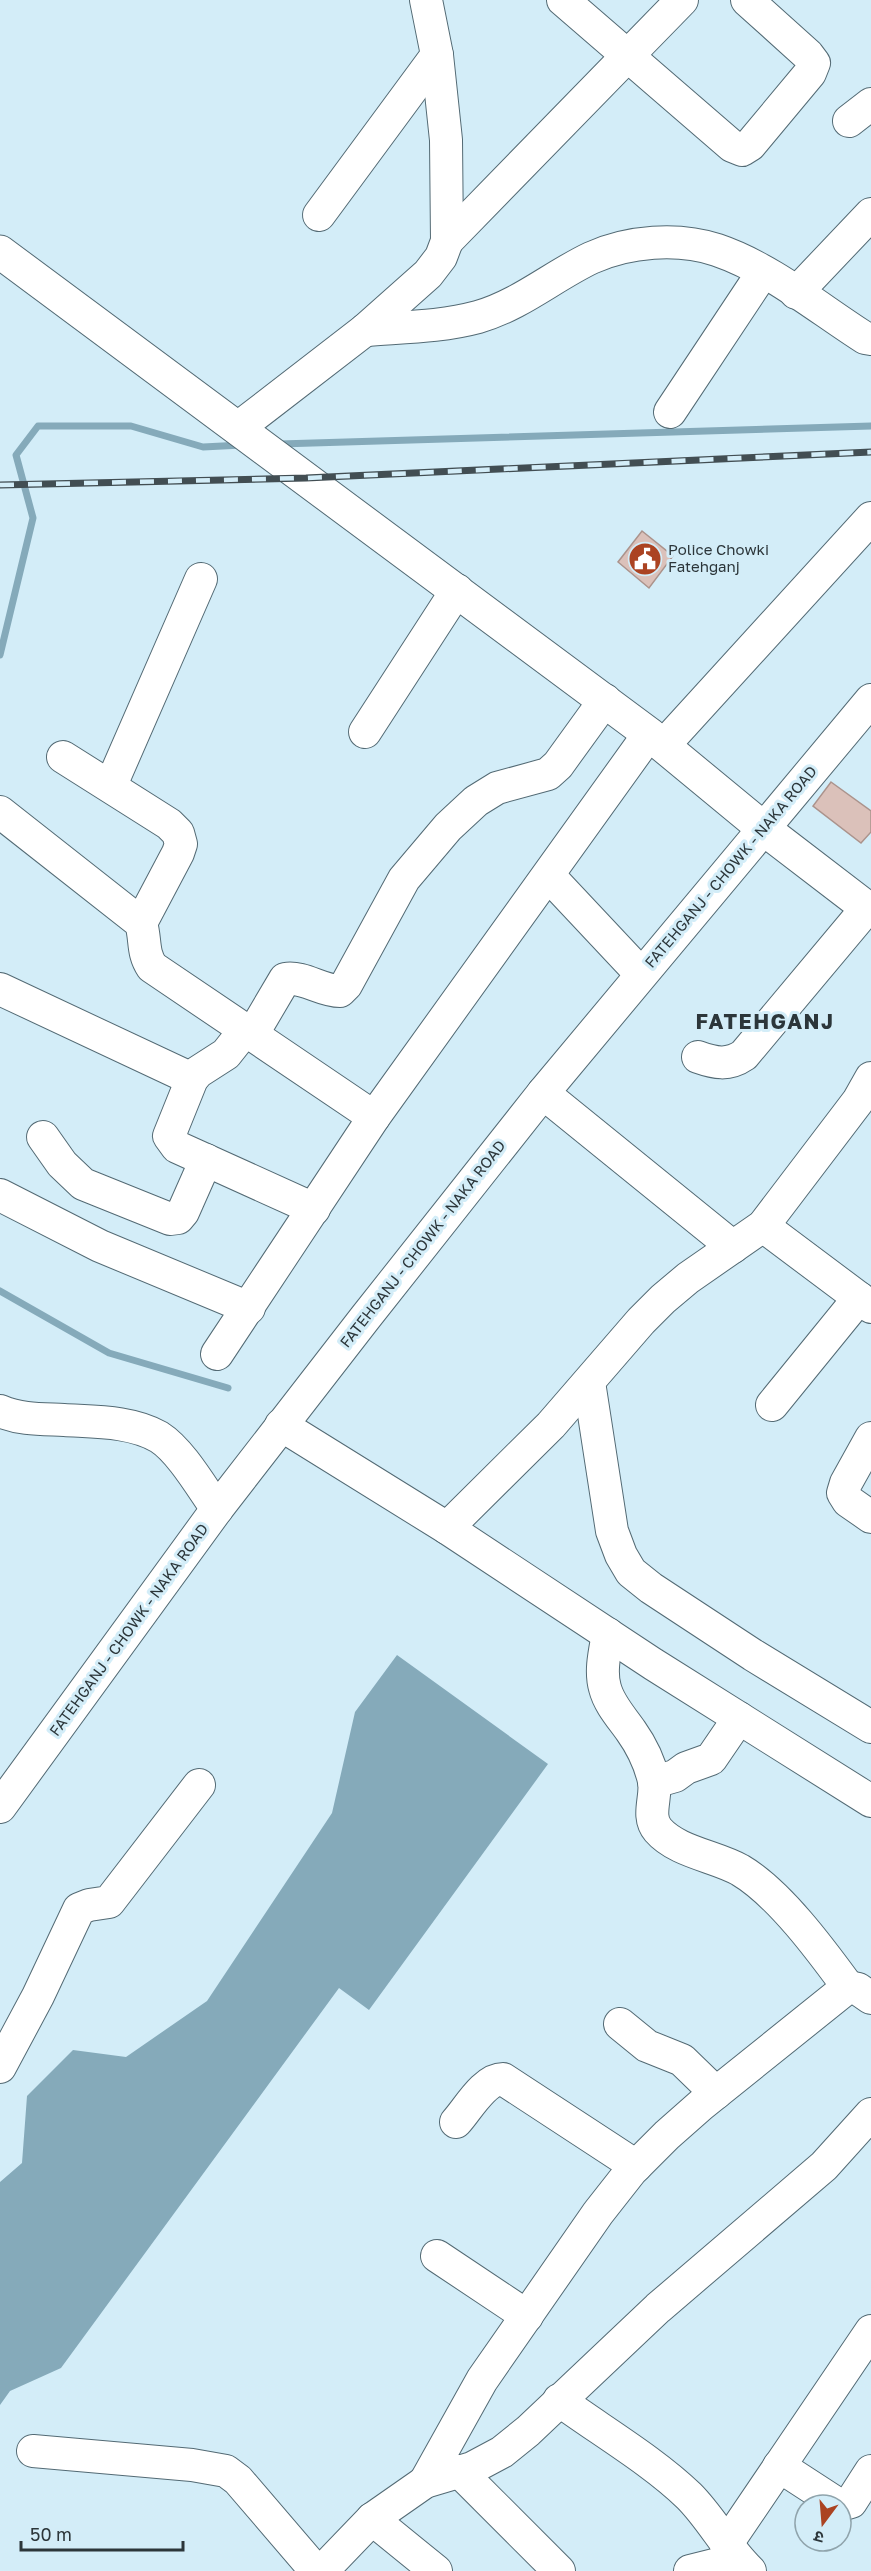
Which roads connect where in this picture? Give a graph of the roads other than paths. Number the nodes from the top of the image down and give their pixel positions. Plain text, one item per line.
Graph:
1 (563, 0) edge
2 (682, 0) edge
3 (747, 0) edge
4 (428, 1) edge
5 (437, 55) junction
6 (629, 57) junction
7 (871, 214) edge
8 (319, 215) dead end
9 (447, 241) junction
10 (0, 252) edge
11 (763, 272) junction
12 (796, 293) junction
13 (365, 330) junction
14 (869, 341) edge
15 (670, 412) dead end
16 (254, 441) junction
17 (871, 518) edge
18 (201, 579) dead end
19 (457, 590) junction
20 (605, 700) junction
21 (871, 700) edge
22 (365, 732) dead end
23 (657, 740) junction
24 (63, 757) dead end
25 (111, 785) junction
26 (0, 812) edge
27 (764, 829) junction
28 (549, 876) junction
29 (869, 910) edge
30 (141, 923) junction
31 (641, 974) junction
32 (0, 988) edge
33 (248, 1032) junction
34 (698, 1057) dead end
35 (871, 1078) edge
36 (192, 1079) junction
37 (543, 1093) junction
38 (374, 1118) junction
39 (43, 1137) dead end
40 (206, 1160) junction
41 (0, 1195) edge
42 (314, 1209) junction
43 (763, 1226) junction
44 (734, 1247) junction
45 (865, 1303) edge
46 (249, 1308) junction
47 (217, 1354) dead end
48 (589, 1382) junction
49 (772, 1405) dead end
50 (0, 1411) edge
51 (281, 1425) junction
52 (871, 1438) edge
53 (217, 1509) junction
54 (871, 1517) edge
55 (447, 1528) junction
56 (608, 1634) junction
57 (739, 1718) junction
58 (871, 1727) edge
59 (654, 1782) junction
60 (199, 1785) dead end
61 (871, 1801) edge
62 (0, 1807) edge
63 (860, 1993) edge
64 (620, 2024) dead end
65 (0, 2067) edge
66 (716, 2093) junction
67 (871, 2114) edge
68 (456, 2122) dead end
69 (636, 2166) junction
70 (437, 2256) dead end
71 (526, 2316) junction
72 (871, 2331) edge
73 (559, 2400) junction
74 (33, 2451) dead end
75 (779, 2466) junction
76 (459, 2471) junction
77 (871, 2471) edge
78 (425, 2482) junction
79 (821, 2493) edge
80 (853, 2499) edge
81 (372, 2519) junction
82 (736, 2557) edge
83 (316, 2571) edge
84 (322, 2571) edge
85 (436, 2571) edge
86 (559, 2571) edge
87 (690, 2571) edge

1 - 6 street
2 - 6 street
3 - 6 street
4 - 5 street
5 - 8 street
5 - 9 street
6 - 9 street
7 - 12 street
9 - 13 street
10 - 16 main road
11 - 12 street
11 - 13 street
11 - 15 street
12 - 14 street
13 - 16 street
16 - 19 main road
17 - 23 street
18 - 25 street
19 - 20 main road
19 - 22 street
20 - 23 main road
20 - 33 street
21 - 27 street, FATEHGANJ - CHOWK - NAKA ROAD
23 - 27 main road
23 - 28 street
24 - 25 street
25 - 30 street
26 - 30 street
27 - 29 main road
27 - 31 street, FATEHGANJ - CHOWK - NAKA ROAD
28 - 31 street
28 - 38 street
29 - 34 street
30 - 33 street
31 - 37 street, FATEHGANJ - CHOWK - NAKA ROAD
32 - 36 street
33 - 36 street
33 - 38 street
35 - 43 street
36 - 40 street
37 - 44 street
37 - 51 street, FATEHGANJ - CHOWK - NAKA ROAD
38 - 42 street
39 - 40 street
40 - 42 street
41 - 46 street
42 - 46 street
43 - 44 street
43 - 45 street
44 - 48 street
45 - 49 street
46 - 47 street
48 - 55 street
48 - 58 street
50 - 53 street
51 - 53 street, FATEHGANJ - CHOWK - NAKA ROAD
51 - 55 street
52 - 54 street
53 - 62 street, FATEHGANJ - CHOWK - NAKA ROAD
55 - 56 street
56 - 57 street
56 - 59 street
57 - 59 street
57 - 61 street
59 - 63 street
60 - 65 street
63 - 66 street
64 - 66 street
66 - 69 street
67 - 73 street
68 - 69 street
69 - 71 street
70 - 71 street
71 - 78 street
72 - 75 street
73 - 76 street
73 - 82 street
74 - 83 street
75 - 79 street
75 - 82 street
76 - 78 street
76 - 86 street
77 - 80 street
78 - 81 street
81 - 84 street
81 - 85 street
82 - 87 street

